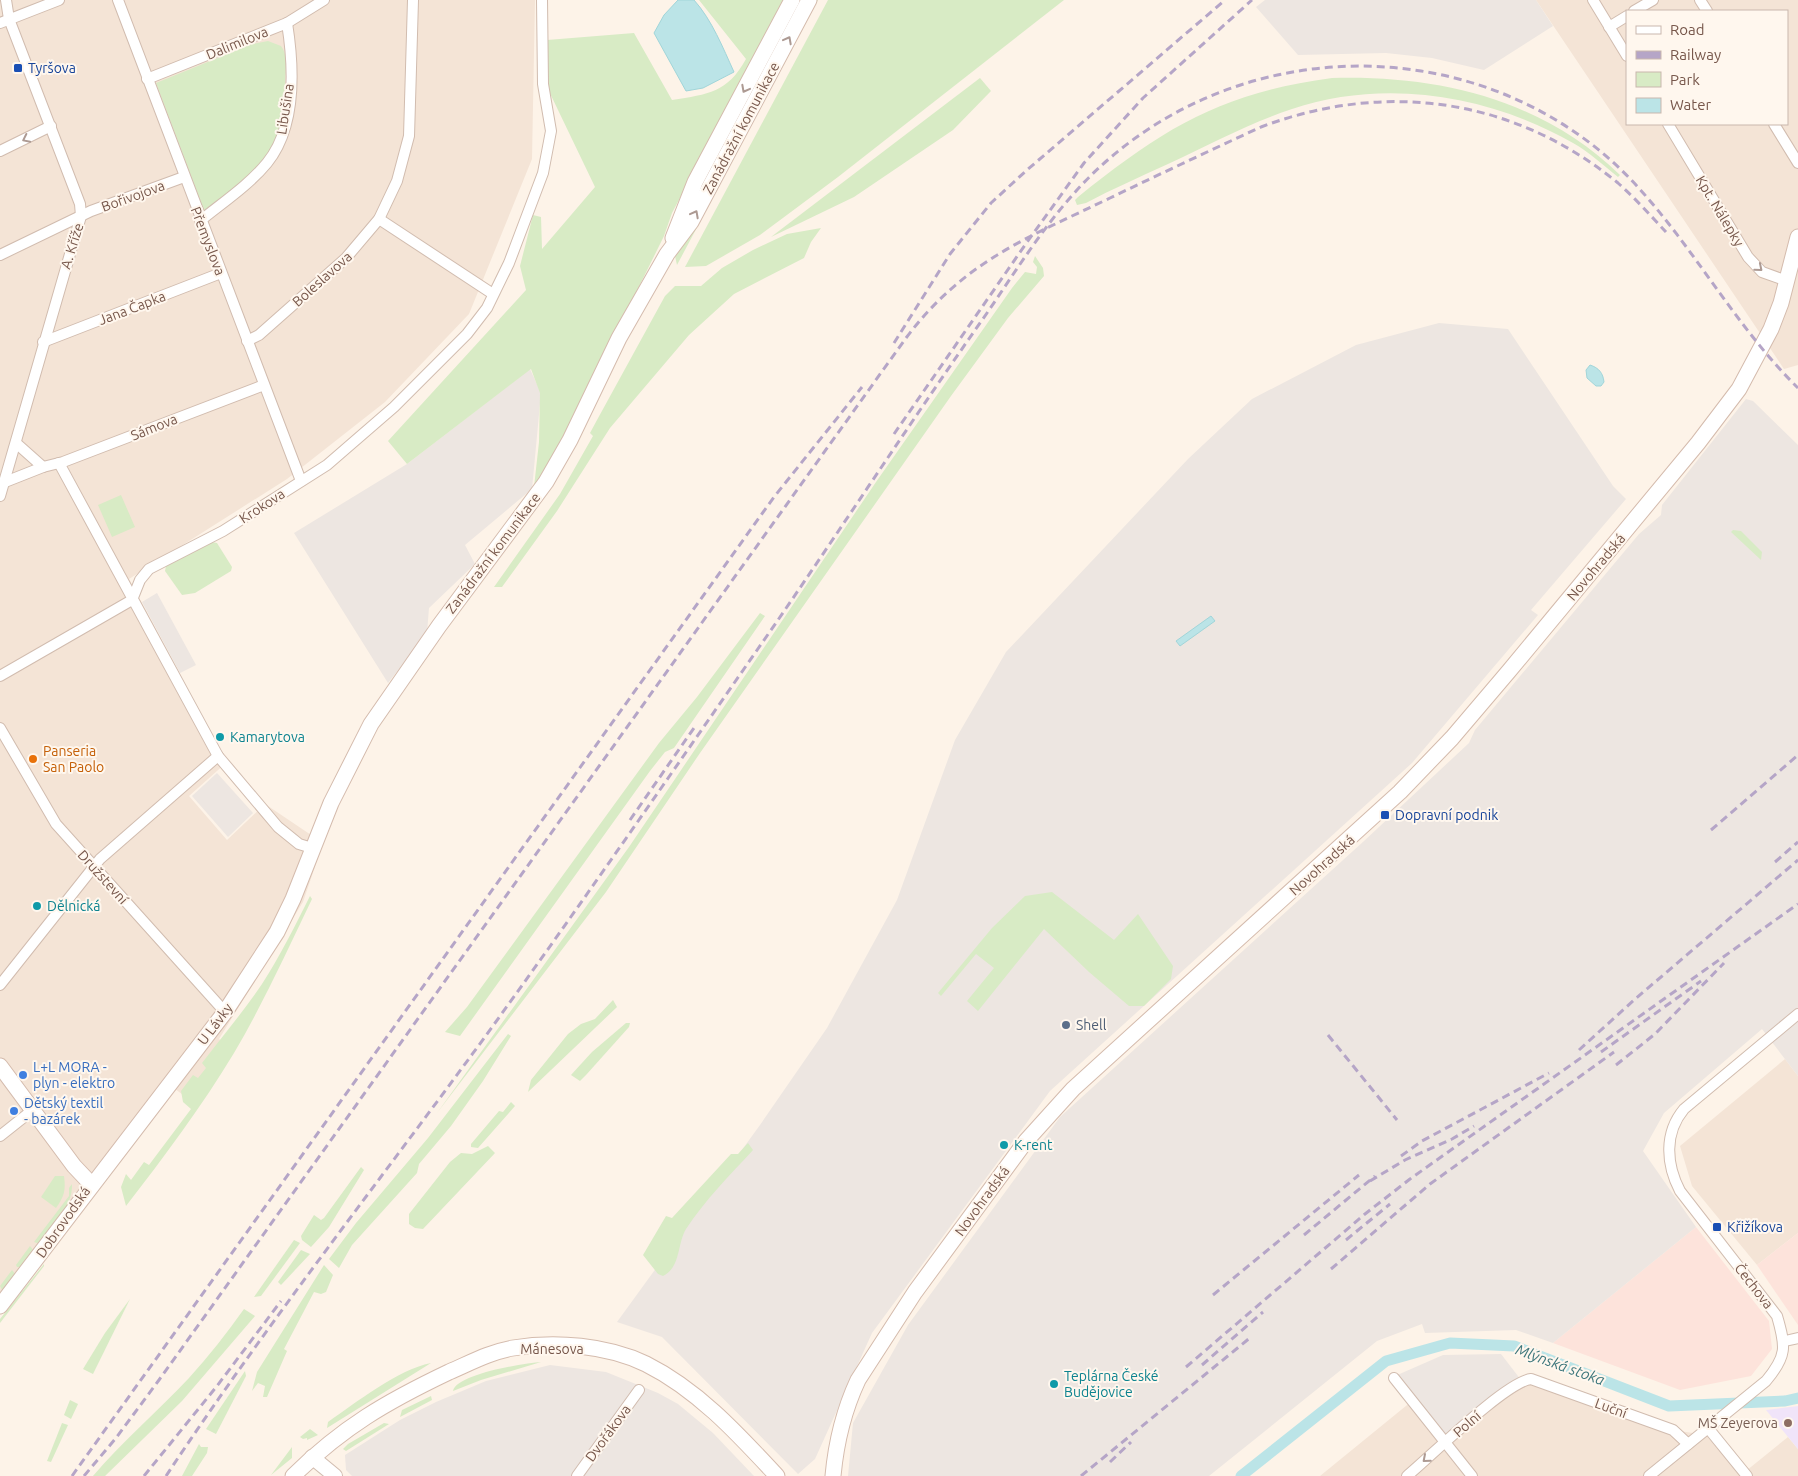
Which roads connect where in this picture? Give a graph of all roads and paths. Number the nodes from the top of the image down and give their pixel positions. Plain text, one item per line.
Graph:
1 (6, 0) edge
2 (60, 0) edge
3 (118, 0) edge
4 (324, 0) edge
5 (412, 0) edge
6 (542, 0) edge
7 (792, 0) edge
8 (809, 0) edge
9 (1593, 0) edge
10 (1653, 0) edge
11 (1636, 10) edge
12 (1626, 17) edge
13 (5, 21) edge
14 (288, 23) junction
15 (1609, 27) junction
16 (1626, 54) edge
17 (147, 79) junction
18 (1669, 125) edge
19 (1775, 125) edge
20 (51, 126) junction
21 (0, 151) edge
22 (1798, 162) edge
23 (184, 177) junction
24 (81, 216) junction
25 (379, 219) junction
26 (200, 221) junction
27 (1797, 246) edge
28 (667, 254) junction
29 (0, 256) edge
30 (220, 274) junction
31 (1787, 280) junction
32 (493, 294) junction
33 (247, 341) junction
34 (43, 342) junction
35 (264, 385) junction
36 (16, 442) junction
37 (59, 463) junction
38 (43, 467) junction
39 (301, 480) junction
40 (5, 482) junction
41 (0, 496) edge
42 (132, 600) junction
43 (0, 676) edge
44 (0, 728) edge
45 (218, 756) junction
46 (312, 848) junction
47 (95, 867) junction
48 (0, 985) edge
49 (225, 1012) junction
50 (1798, 1014) edge
51 (0, 1066) edge
52 (34, 1109) junction
53 (0, 1136) edge
54 (92, 1185) junction
55 (0, 1306) edge
56 (1798, 1338) edge
57 (1785, 1341) junction
58 (1394, 1378) dead end
59 (1531, 1378) joint
60 (639, 1390) dead end
61 (1708, 1428) junction
62 (1446, 1443) junction
63 (1688, 1444) junction
64 (312, 1457) junction
65 (831, 1474) edge
66 (293, 1476) edge
67 (335, 1476) edge
68 (577, 1476) edge
69 (777, 1476) edge
70 (1407, 1476) edge
71 (1472, 1476) edge
72 (1649, 1476) edge
73 (1747, 1476) edge

1 - 13 street, A. Kříže
2 - 13 street
3 - 17 street, Přemyslova
4 - 14 street, Dalimilova
5 - 25 street, Boleslavova
6 - 32 street, Krokova
7 -> 28 main road, Zanádražní komunikace
28 -> 8 main road, Zanádražní komunikace
9 - 15 street
10 - 11 street
12 - 15 street
13 - 20 street, A. Kříže
14 - 17 street, Dalimilova
14 - 26 street, Libušina
15 - 16 street
17 - 23 street, Přemyslova
18 -> 31 street, Kpt. Nálepky
19 - 22 street
20 -> 21 street
20 - 24 street, A. Kříže
23 - 24 street, Bořivojova
23 - 26 street, Přemyslova
24 - 29 street, Bořivojova
24 - 34 street, A. Kříže
25 - 32 street
25 - 33 street, Boleslavova
26 - 30 street, Přemyslova
27 - 31 main road, Novohradská
28 - 46 main road, Zanádražní komunikace
30 - 33 street, Přemyslova
30 - 34 street, Jana Čapka
31 - 65 main road, Novohradská
32 - 39 street, Krokova
33 - 35 street, Přemyslova
34 - 36 street, A. Kříže
35 - 37 street, Sámova
35 - 39 street, Přemyslova
36 - 38 street
36 - 40 street, A. Kříže
37 - 38 street, Sámova
37 - 42 street
38 - 40 street, Sámova
39 - 42 street, Krokova
40 - 41 street, A. Kříže
42 - 43 street
42 - 45 street
44 - 47 street, Družstevní
45 - 46 street
45 - 47 street
46 - 49 main road, U Lávky
47 - 48 street
47 - 49 street, Družstevní
49 - 54 main road, U Lávky
50 - 57 street, Čechova
51 - 52 main road, Dobrovodská
52 - 53 street
52 - 54 main road, Dobrovodská
54 - 55 main road, Dobrovodská
56 - 57 street
57 - 61 street
58 - 62 street
59 - 62 street, Polní
59 - 63 street, Luční
60 - 68 street, Dvořákova
61 - 63 street
61 - 73 street
62 -> 70 street, Polní
62 - 71 street
63 - 72 street
64 - 66 main road, Mánesova
64 - 67 street
64 - 69 main road, Mánesova

